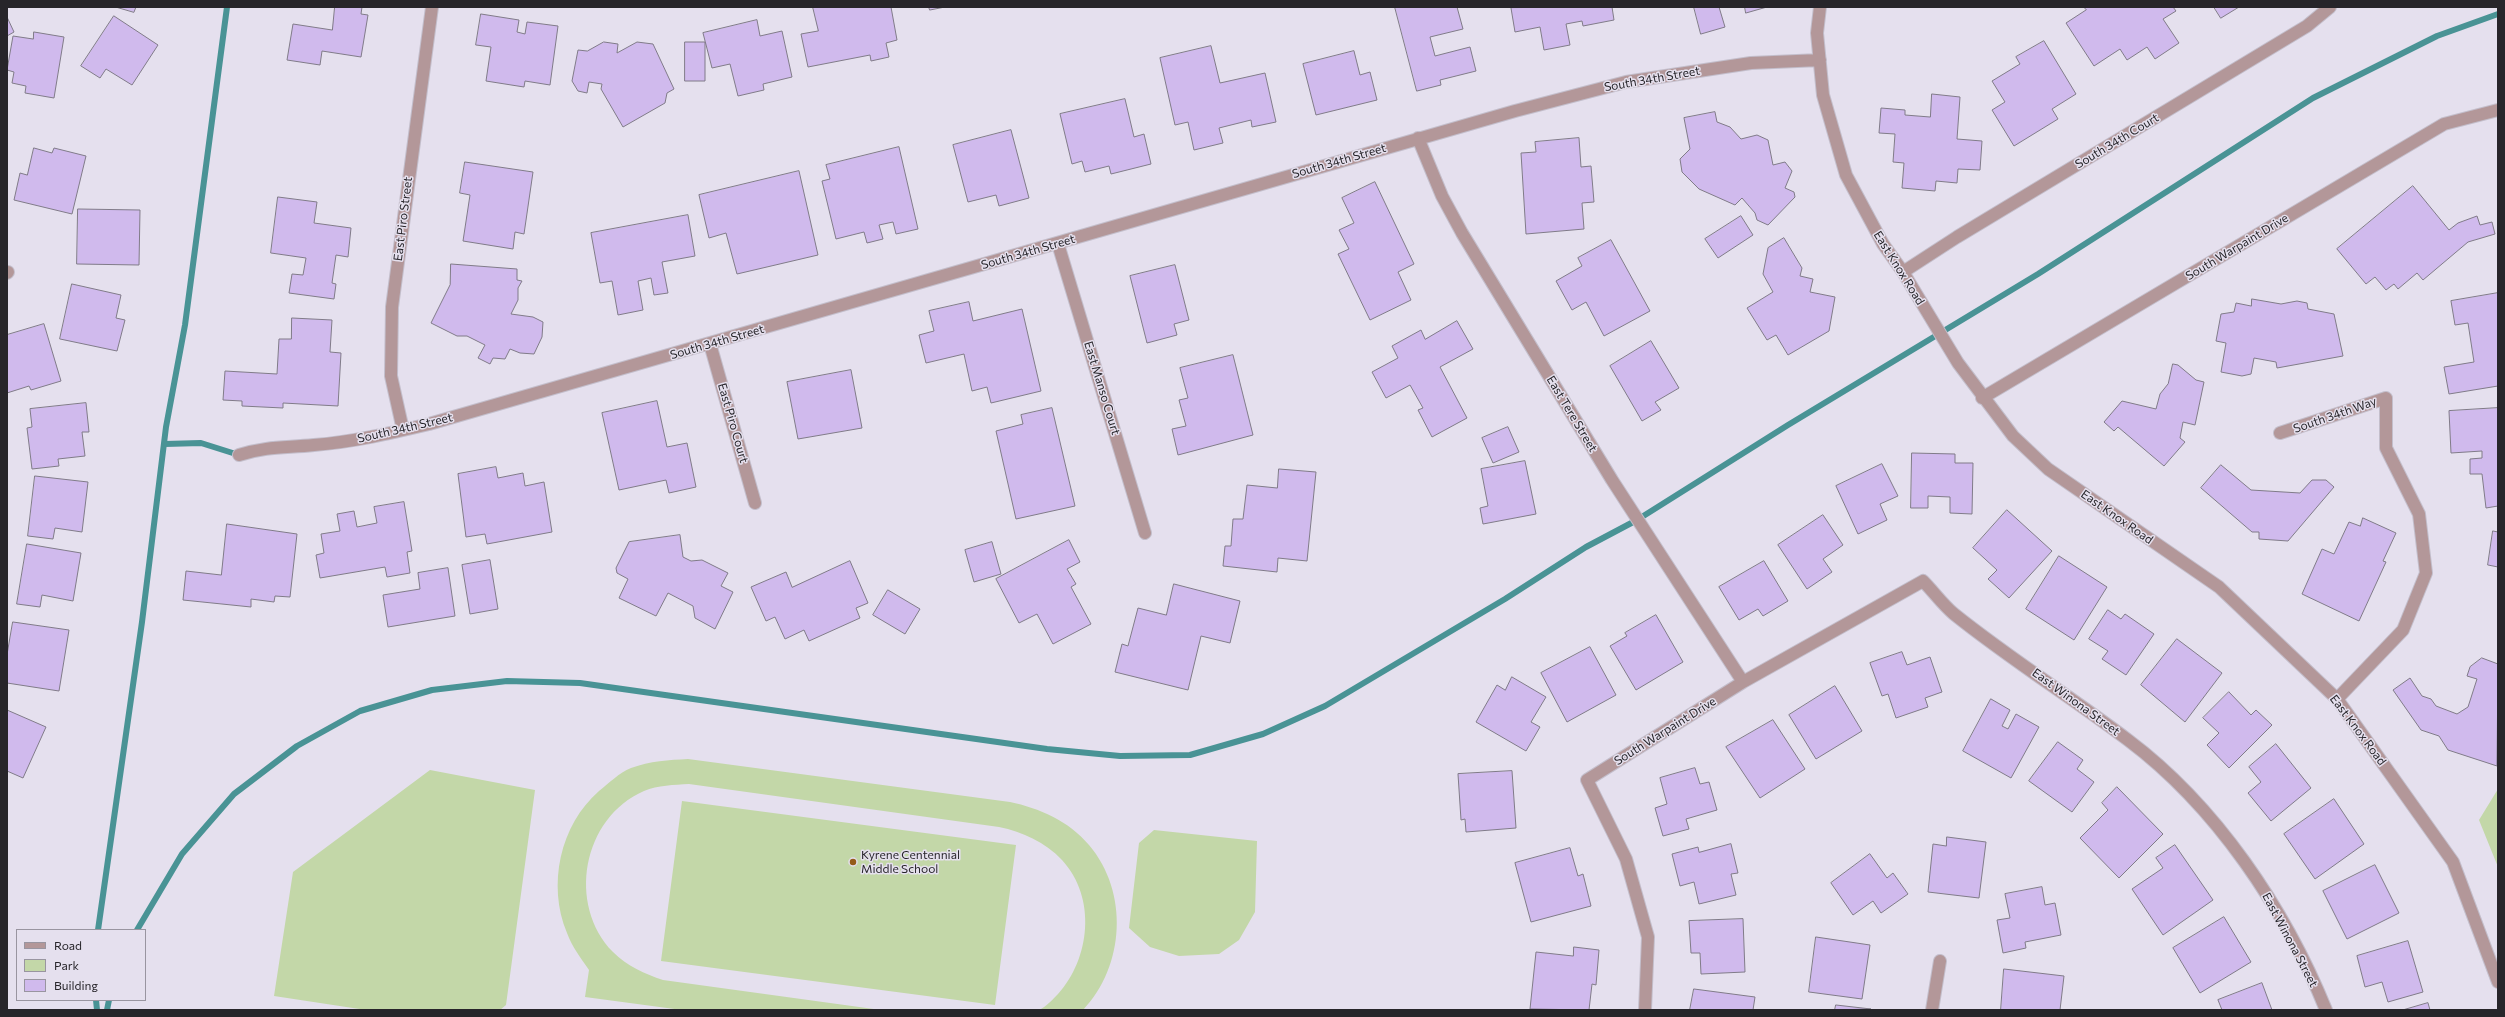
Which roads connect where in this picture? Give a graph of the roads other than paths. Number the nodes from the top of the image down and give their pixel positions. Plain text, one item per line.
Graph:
1 (432, 7) edge
2 (1820, 7) edge
3 (2330, 7) edge
4 (1820, 60) junction
5 (2498, 110) edge
6 (1418, 138) junction
7 (1058, 244) junction
8 (1903, 272) junction
9 (710, 344) junction
10 (1982, 398) junction
11 (403, 430) junction
12 (2280, 433) dead end
13 (239, 455) dead end
14 (755, 503) dead end
15 (1145, 533) dead end
16 (1743, 682) junction
17 (2337, 699) junction
18 (1940, 961) dead end
19 (2498, 982) edge
20 (1645, 1010) edge
21 (1932, 1010) edge
22 (2326, 1010) edge

1 - 11 street, East Piro Street
2 - 4 street, East Knox Road
3 - 8 street, South 34th Court
4 - 6 street, South 34th Street
4 - 8 street, East Knox Road
5 - 10 street, South Warpaint Drive
6 - 7 street, South 34th Street
6 - 16 street, East Tere Street
7 - 9 street, South 34th Street
7 - 15 street, East Manso Court
8 - 10 street, East Knox Road
9 - 11 street, South 34th Street
9 - 14 street, East Piro Court
10 - 17 street, East Knox Road
11 - 13 street, South 34th Street
12 - 17 street, South 34th Way
16 - 20 street, South Warpaint Drive
16 - 22 street, East Winona Street
17 - 19 street, East Knox Road
18 - 21 street

